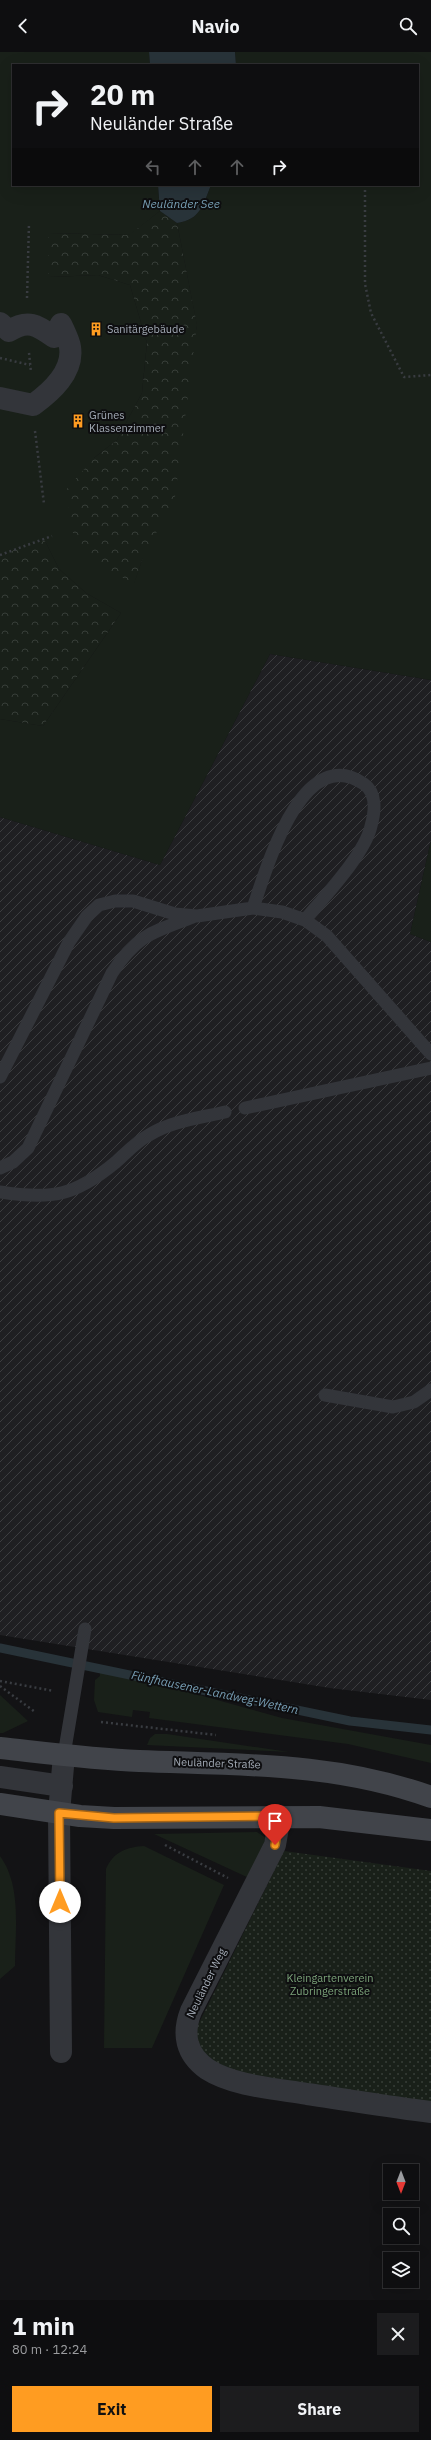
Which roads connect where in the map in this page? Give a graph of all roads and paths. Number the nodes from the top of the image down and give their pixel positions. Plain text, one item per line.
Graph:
1 (365, 186) edge
2 (29, 223) dead end
3 (0, 322) edge
4 (27, 324) junction
5 (0, 358) edge
6 (30, 365) junction
7 (431, 374) edge
8 (0, 398) edge
9 (33, 405) junction
10 (44, 504) dead end
11 (52, 536) dead end
12 (0, 555) edge
13 (253, 908) junction
14 (197, 916) junction
15 (305, 920) junction
16 (431, 1054) edge
17 (431, 1068) edge
18 (0, 1077) edge
19 (245, 1108) dead end
20 (225, 1112) dead end
21 (0, 1168) edge
22 (0, 1192) edge
23 (431, 1390) edge
24 (325, 1395) dead end
25 (85, 1629) dead end
26 (0, 1681) edge
27 (0, 1686) edge
28 (74, 1695) junction
29 (35, 1712) dead end
30 (101, 1722) dead end
31 (140, 1727) dead end
32 (0, 1748) edge
33 (64, 1755) junction
34 (0, 1777) edge
35 (62, 1786) junction
36 (431, 1797) edge
37 (0, 1804) edge
38 (59, 1813) junction
39 (280, 1816) junction
40 (431, 1830) edge
41 (163, 1844) dead end
42 (252, 1891) junction
43 (61, 2052) dead end
44 (431, 2112) edge

1 - 7 path
2 - 4 path
3 - 4 street
4 - 6 path
4 - 9 street
5 - 6 path
6 - 9 path
8 - 9 street
9 - 10 path
11 - 12 path
13 - 14 lane
13 - 15 lane
13 - 15 lane
14 - 18 lane
14 - 21 lane
15 - 16 lane
17 - 19 lane
20 - 22 lane
23 - 24 lane
25 - 28 lane
26 - 28 path
27 - 29 path
28 - 33 lane
30 - 31 path
32 - 33 main road, Neuländer Straße
33 - 35 street
33 - 36 main road, Neuländer Straße
34 - 35 street
35 - 38 street
37 - 38 main road
38 - 39 main road
38 - 43 street
39 - 40 main road
39 - 42 street, Neuländer Weg
41 - 42 path
42 - 44 street, Neuländer Weg

